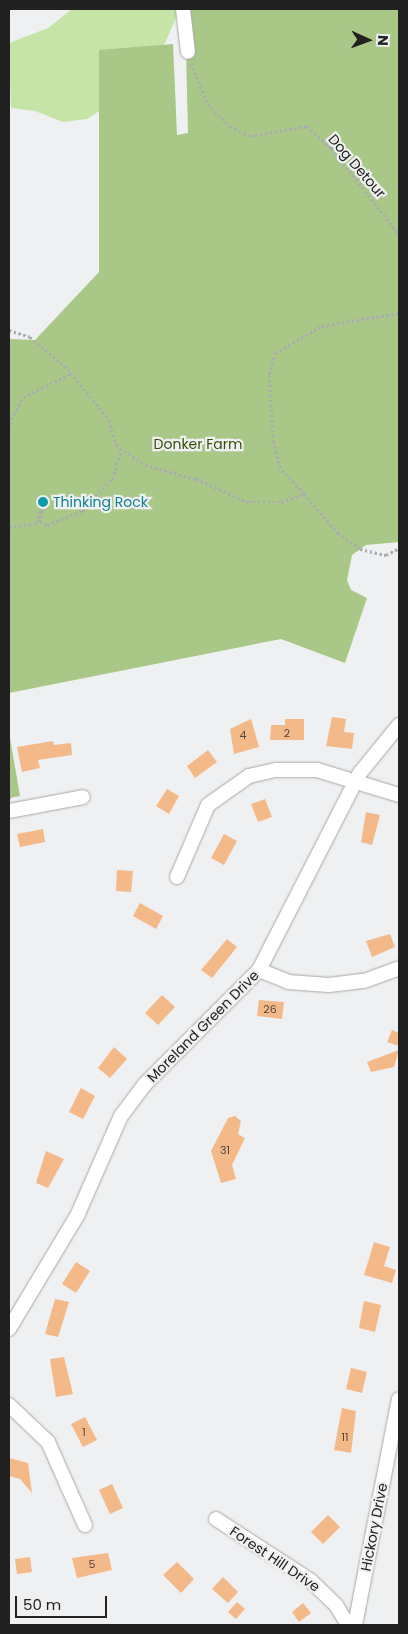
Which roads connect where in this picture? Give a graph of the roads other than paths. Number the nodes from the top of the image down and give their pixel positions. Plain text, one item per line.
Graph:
1 (183, 9) edge
2 (188, 52) road end
3 (399, 725) edge
4 (355, 782) junction
5 (399, 795) edge
6 (83, 797) dead end
7 (9, 811) edge
8 (177, 877) dead end
9 (399, 968) edge
10 (259, 970) junction
11 (9, 1329) edge
12 (399, 1399) edge
13 (9, 1405) edge
14 (216, 1519) dead end
15 (85, 1525) dead end
16 (348, 1625) edge
17 (355, 1625) edge

1 - 2 street
3 - 4 street, Moreland Green Drive
4 - 5 street
4 - 8 street
4 - 10 street, Moreland Green Drive
6 - 7 street
9 - 10 street
10 - 11 street, Moreland Green Drive
12 - 17 street, Hickory Drive
13 - 15 street
14 - 16 street, Forest Hill Drive

